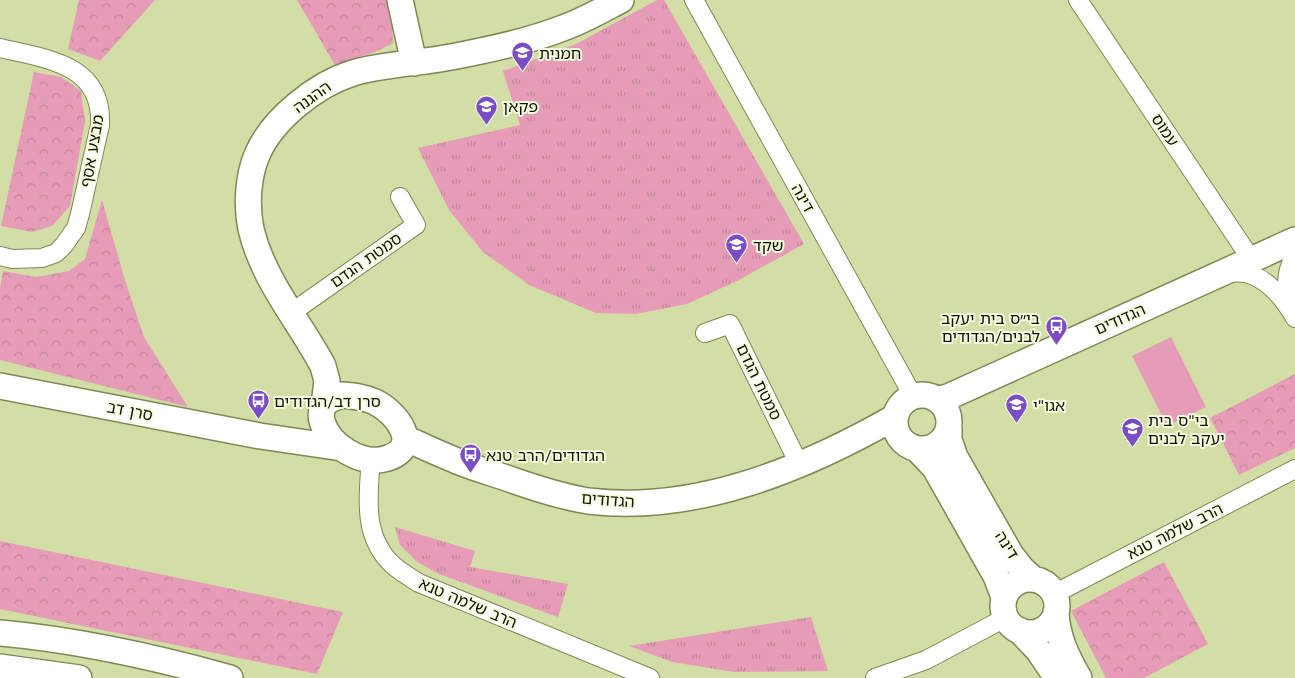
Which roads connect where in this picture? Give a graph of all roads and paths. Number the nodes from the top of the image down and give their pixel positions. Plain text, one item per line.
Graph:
1 (400, 0) edge
2 (621, 0) edge
3 (694, 0) edge
4 (1078, 0) edge
5 (0, 48) edge
6 (414, 63) junction
7 (400, 197) dead end
8 (1295, 240) edge
9 (0, 256) edge
10 (1295, 256) edge
11 (1251, 259) junction
12 (1207, 280) junction
13 (291, 313) junction
14 (1293, 314) edge
15 (705, 333) dead end
16 (316, 354) junction
17 (989, 378) junction
18 (0, 386) edge
19 (357, 396) junction
20 (913, 396) junction
21 (938, 399) junction
22 (323, 408) junction
23 (895, 417) junction
24 (949, 427) junction
25 (260, 436) junction
26 (405, 438) junction
27 (913, 447) junction
28 (342, 448) junction
29 (372, 459) junction
30 (807, 460) junction
31 (1295, 469) edge
32 (1032, 578) junction
33 (1055, 603) junction
34 (1010, 615) junction
35 (0, 633) edge
36 (0, 668) edge
37 (80, 678) edge
38 (230, 678) edge
39 (650, 678) edge
40 (875, 678) edge
41 (1057, 678) edge
42 (1079, 678) edge

1 - 6 street
2 - 6 street, ההגנה
3 - 20 street, דינה
4 - 11 street, עמוס
5 - 9 street, מבצע אסף
6 - 13 street, ההגנה
7 - 13 street, סמטת הגדם
8 - 11 street, הגדודים
10 - 14 street
11 - 12 street, הגדודים
12 - 14 street
12 - 17 street, הגדודים
13 - 16 street, ההגנה
15 - 30 street, סמטת הגדם
16 - 19 street, ההגנה
16 - 22 street, ההגנה
17 - 21 street, הגדודים
17 - 24 street, הגדודים
18 - 25 street, סרן דב
19 - 22 street
19 - 26 street
20 - 21 street
20 - 23 street
21 - 24 street
22 - 25 street, סרן דב
22 - 28 street
23 - 27 street
23 - 30 street, הגדודים
24 - 27 street
24 - 32 street, דינה
25 - 28 street, סרן דב
26 - 29 street
26 - 30 street, הגדודים
27 - 30 street, הגדודים
27 - 34 street, דינה
28 - 29 street
29 - 39 street, הרב שלמה טנא
31 - 33 street, הרב שלמה טנא
32 - 33 street
32 - 34 street
33 - 34 street
33 - 42 street
34 - 40 street
34 - 41 street, דינה
35 - 38 street
36 - 37 street

